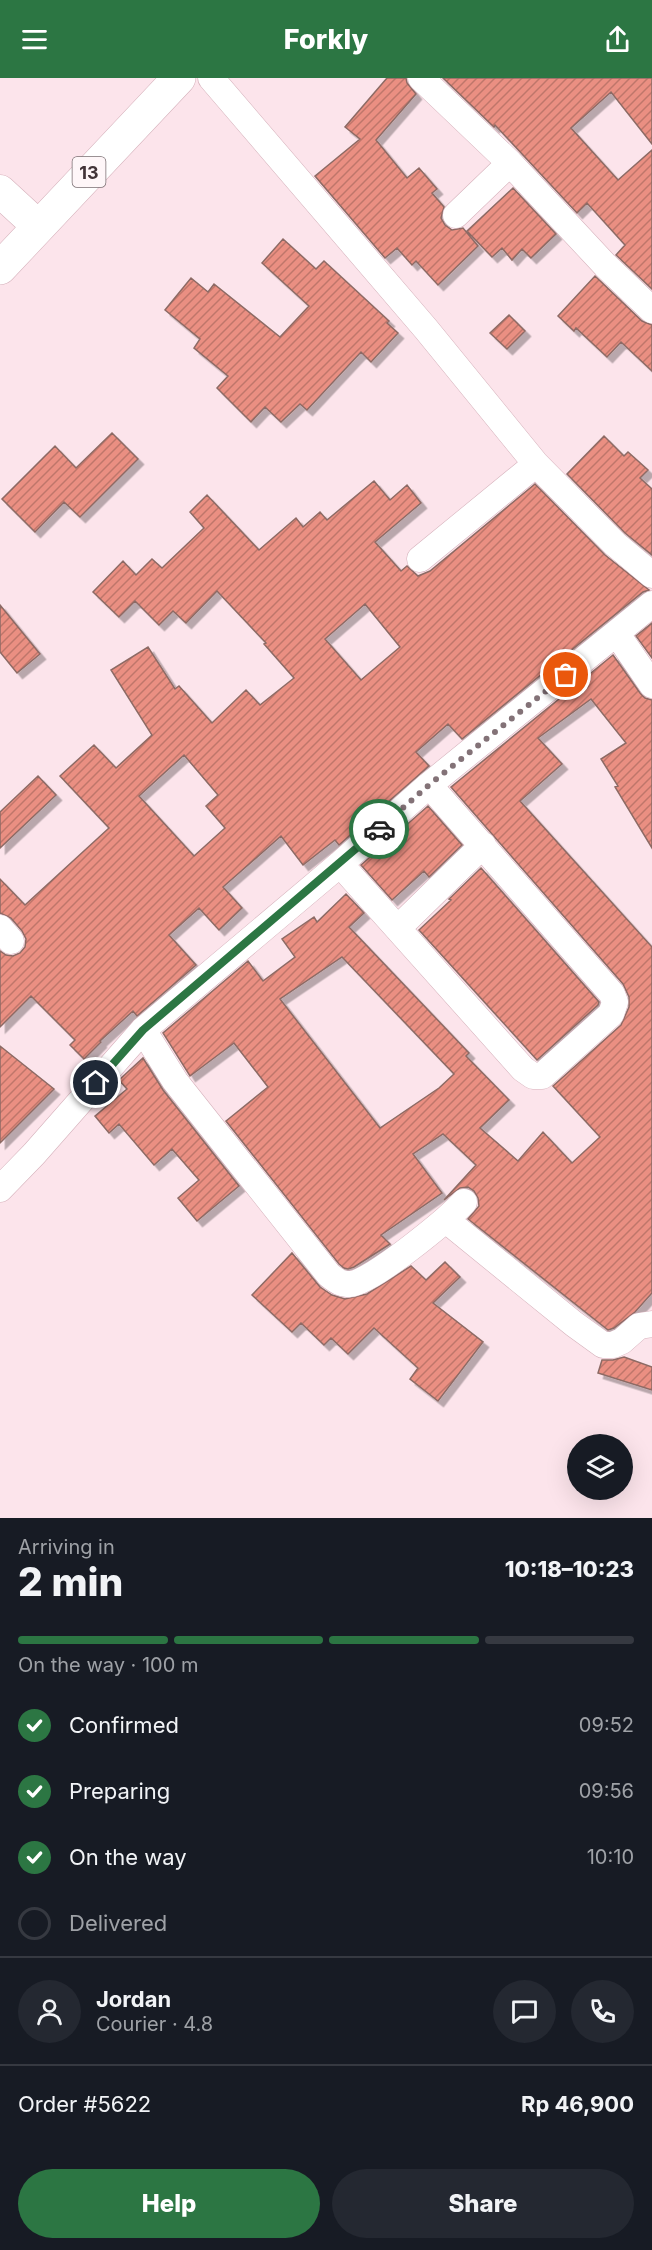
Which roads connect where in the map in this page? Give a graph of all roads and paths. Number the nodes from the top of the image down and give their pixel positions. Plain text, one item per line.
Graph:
1 (179, 78) edge
2 (211, 78) edge
3 (420, 78) edge
4 (510, 163) junction
5 (0, 191) edge
6 (456, 215) dead end
7 (38, 226) junction
8 (0, 268) edge
9 (652, 310) edge
10 (536, 464) junction
11 (420, 559) dead end
12 (652, 575) edge
13 (652, 604) edge
14 (617, 633) junction
15 (652, 685) edge
16 (429, 785) junction
17 (483, 845) junction
18 (340, 864) junction
19 (398, 928) junction
20 (143, 1030) junction
21 (0, 1189) edge
22 (464, 1202) dead end
23 (446, 1220) junction
24 (652, 1324) edge

1 - 7 highway, 13
2 - 10 street
3 - 4 street
4 - 6 street
4 - 9 street
5 - 7 street
7 - 8 highway, 13
10 - 11 street
10 - 12 street
13 - 14 street
14 - 15 street
14 - 16 street
16 - 17 street
16 - 18 street
17 - 19 street
17 - 19 street
18 - 19 street
18 - 20 street
20 - 21 street
20 - 23 street
22 - 23 street
23 - 24 street

